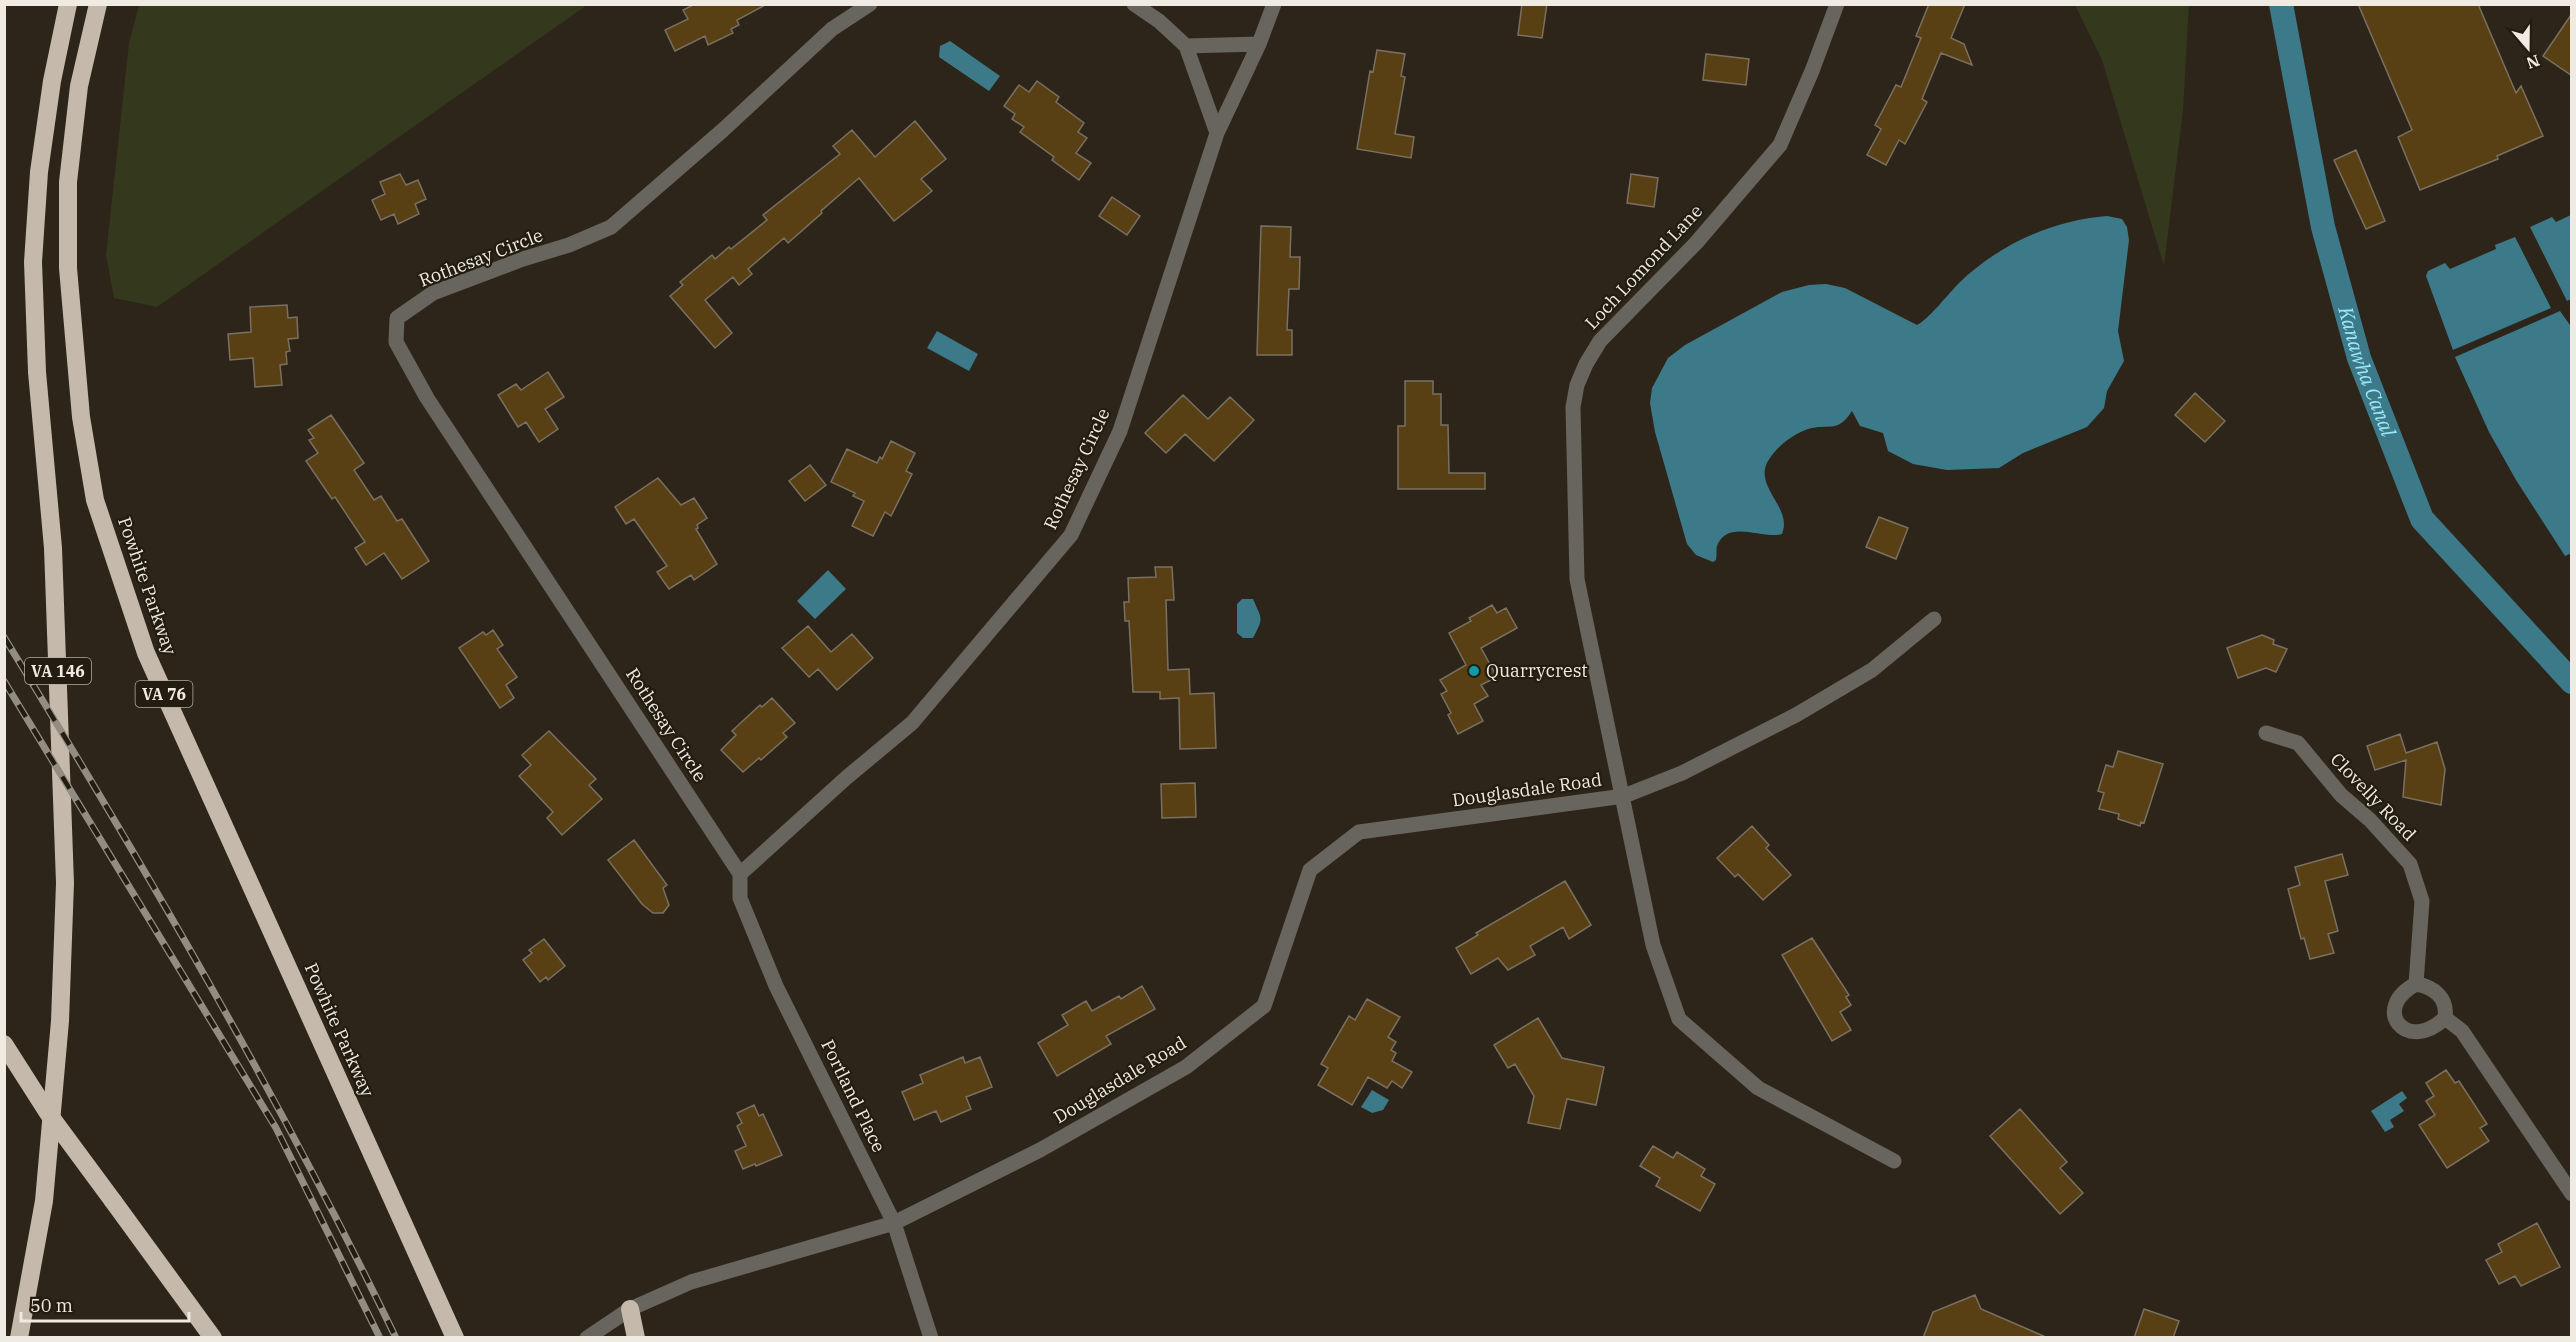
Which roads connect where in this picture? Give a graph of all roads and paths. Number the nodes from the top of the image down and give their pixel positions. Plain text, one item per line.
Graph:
1 (68, 4) edge
2 (98, 4) edge
3 (870, 4) edge
4 (1134, 4) edge
5 (1274, 4) edge
6 (1837, 4) edge
7 (1259, 44) junction
8 (1186, 46) junction
9 (1217, 133) junction
10 (1934, 619) dead end
11 (2266, 733) dead end
12 (1624, 796) junction
13 (740, 874) junction
14 (2416, 984) junction
15 (2445, 1018) junction
16 (4, 1044) edge
17 (1894, 1161) dead end
18 (2571, 1194) edge
19 (894, 1223) junction
20 (630, 1309) junction
21 (19, 1338) edge
22 (213, 1338) edge
23 (455, 1338) edge
24 (587, 1338) edge
25 (636, 1338) edge
26 (932, 1338) edge

1 - 21 highway, VA 146
2 - 23 highway, Powhite Parkway / VA 76
3 - 13 street, Rothesay Circle
4 - 8 street
5 - 7 street, Rothesay Circle
6 - 12 street, Loch Lomond Lane
7 - 8 street
7 - 9 street, Rothesay Circle
8 - 9 street
9 - 13 street, Rothesay Circle
10 - 12 street, Douglasdale Road
11 - 14 street, Clovelly Road
12 - 17 street, Loch Lomond Lane
12 - 19 street, Douglasdale Road
13 - 19 street, Portland Place
14 - 15 street
14 - 15 street
15 - 18 street
16 - 22 highway, bridge
19 - 20 street, Douglasdale Road
19 - 26 street, Portland Place
20 - 24 street, Douglasdale Road
20 - 25 highway

